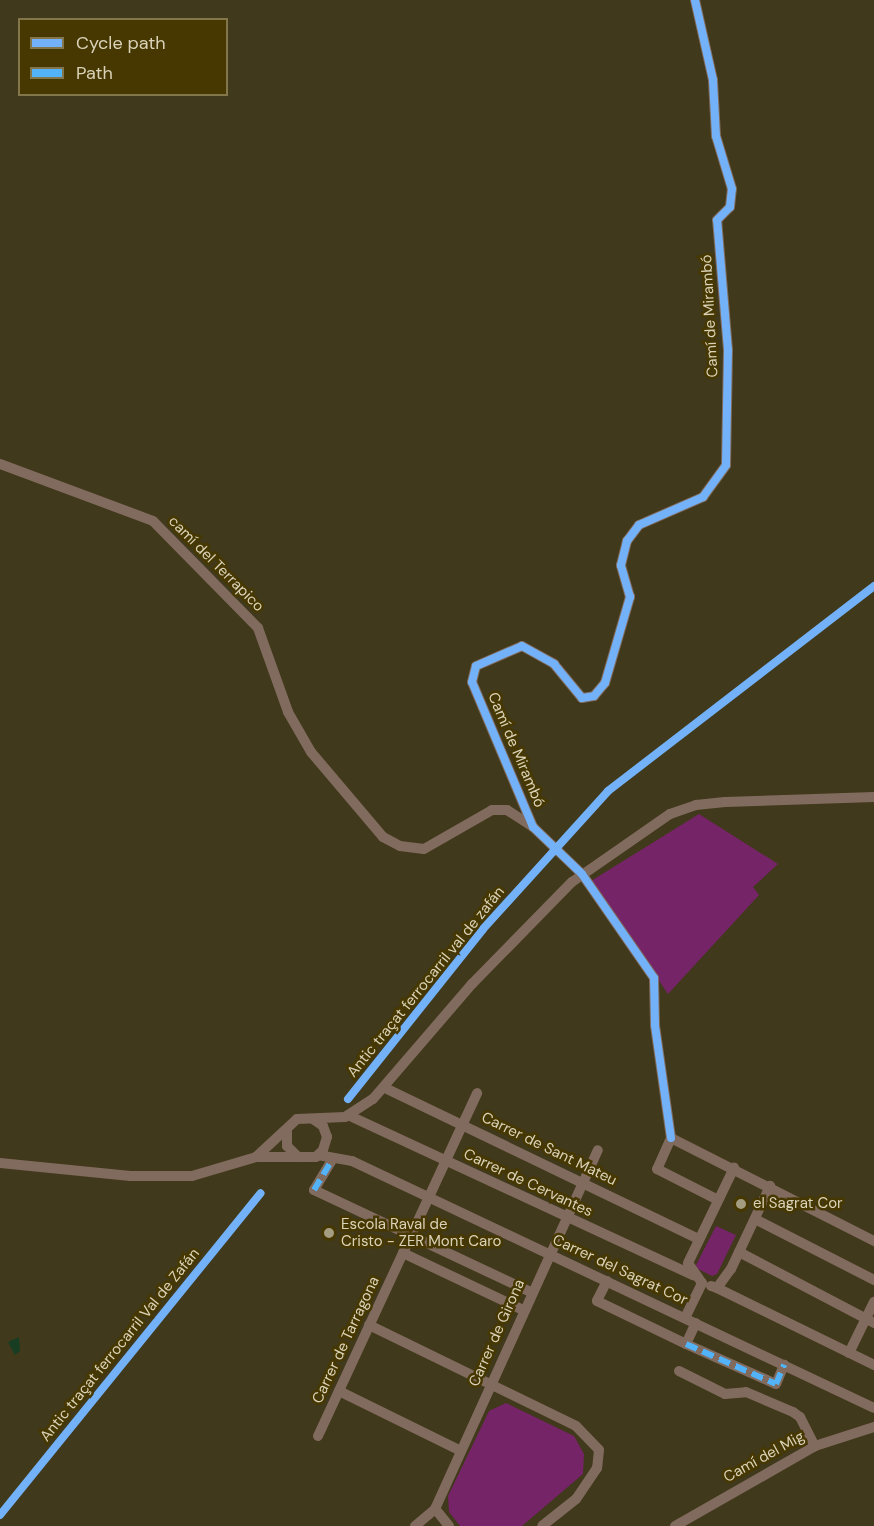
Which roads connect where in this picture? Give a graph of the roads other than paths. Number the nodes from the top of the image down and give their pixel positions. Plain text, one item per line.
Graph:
1 (695, 0) edge
2 (0, 464) edge
3 (874, 797) edge
4 (533, 827) junction
5 (582, 874) junction
6 (385, 1088) junction
7 (477, 1093) dead end
8 (348, 1116) junction
9 (313, 1119) junction
10 (462, 1125) junction
11 (287, 1131) junction
12 (671, 1138) junction
13 (327, 1139) junction
14 (598, 1150) dead end
15 (318, 1155) junction
16 (256, 1157) junction
17 (298, 1157) junction
18 (332, 1160) dead end
19 (352, 1161) junction
20 (446, 1161) junction
21 (0, 1163) edge
22 (734, 1168) junction
23 (583, 1182) junction
24 (770, 1186) junction
25 (429, 1197) junction
26 (718, 1200) junction
27 (566, 1217) junction
28 (755, 1219) junction
29 (410, 1237) junction
30 (699, 1239) junction
31 (874, 1241) edge
32 (739, 1252) junction
33 (403, 1253) junction
34 (549, 1253) junction
35 (698, 1280) junction
36 (874, 1280) edge
37 (607, 1281) junction
38 (717, 1288) junction
39 (531, 1292) junction
40 (874, 1302) edge
41 (523, 1310) junction
42 (685, 1318) junction
43 (870, 1321) edge
44 (696, 1323) junction
45 (369, 1325) junction
46 (686, 1344) junction
47 (849, 1353) junction
48 (784, 1365) junction
49 (874, 1365) edge
50 (679, 1371) dead end
51 (491, 1383) junction
52 (339, 1391) junction
53 (874, 1408) edge
54 (874, 1427) edge
55 (318, 1436) dead end
56 (815, 1446) junction
57 (461, 1451) junction
58 (435, 1509) junction
59 (415, 1526) edge
60 (449, 1526) edge
61 (542, 1526) edge
62 (675, 1526) edge

1 - 4 street, Camí de Mirambó
2 - 4 street, camí del Terrapico
3 - 5 street
4 - 5 street, Camí de Mirambó
5 - 6 street
5 - 12 street, Camí de Mirambó
6 - 8 street
6 - 10 street, Carrer de Sant Mateu
7 - 10 street, Carrer de Tarragona
8 - 9 street
8 - 13 street
8 - 20 street, Carrer de Cervantes
9 - 11 street
9 - 13 street
10 - 20 street, Carrer de Tarragona
10 - 23 street, Carrer de Sant Mateu
11 - 16 street
11 - 17 street
12 - 22 street
12 - 26 street
13 - 15 street
13 - 19 street
14 - 23 street, Carrer de Girona
15 - 17 street
15 - 19 street
16 - 17 street
16 - 21 street
18 - 29 street
19 - 25 street, Carrer del Sagrat Cor
20 - 25 street, Carrer de Tarragona
20 - 27 street, Carrer de Cervantes
22 - 24 street
22 - 26 street
23 - 27 street, Carrer de Girona
23 - 30 street, Carrer de Sant Mateu
24 - 28 street
24 - 31 street
25 - 29 street, Carrer de Tarragona
25 - 34 street, Carrer del Sagrat Cor
26 - 30 street
27 - 34 street, Carrer de Girona
27 - 35 street, Carrer de Cervantes
28 - 32 street
28 - 36 street
29 - 33 street, Carrer de Tarragona
29 - 39 street
30 - 35 street
32 - 38 street
32 - 43 street
33 - 41 street
33 - 45 street, Carrer de Tarragona
34 - 37 street, Carrer del Sagrat Cor
34 - 39 street, Carrer de Girona
35 - 38 street, Carrer de Cervantes
35 - 42 street
37 - 42 street, Carrer del Sagrat Cor
37 - 46 street
38 - 47 street, Carrer de Cervantes
39 - 41 street, Carrer de Girona
40 - 43 street
41 - 51 street, Carrer de Girona
42 - 44 street, Carrer del Sagrat Cor
43 - 47 street
44 - 46 street
44 - 48 street, Carrer del Sagrat Cor
45 - 51 street
45 - 52 street, Carrer de Tarragona
46 - 48 street
47 - 49 street, Carrer de Cervantes
48 - 53 street, Carrer del Sagrat Cor
50 - 56 street
51 - 57 street, Carrer de Girona
51 - 61 street
52 - 55 street, Carrer de Tarragona
52 - 57 street
54 - 56 street, Camí del Mig
56 - 62 street, Camí del Mig
57 - 58 street, Carrer de Girona
58 - 59 street
58 - 60 street

